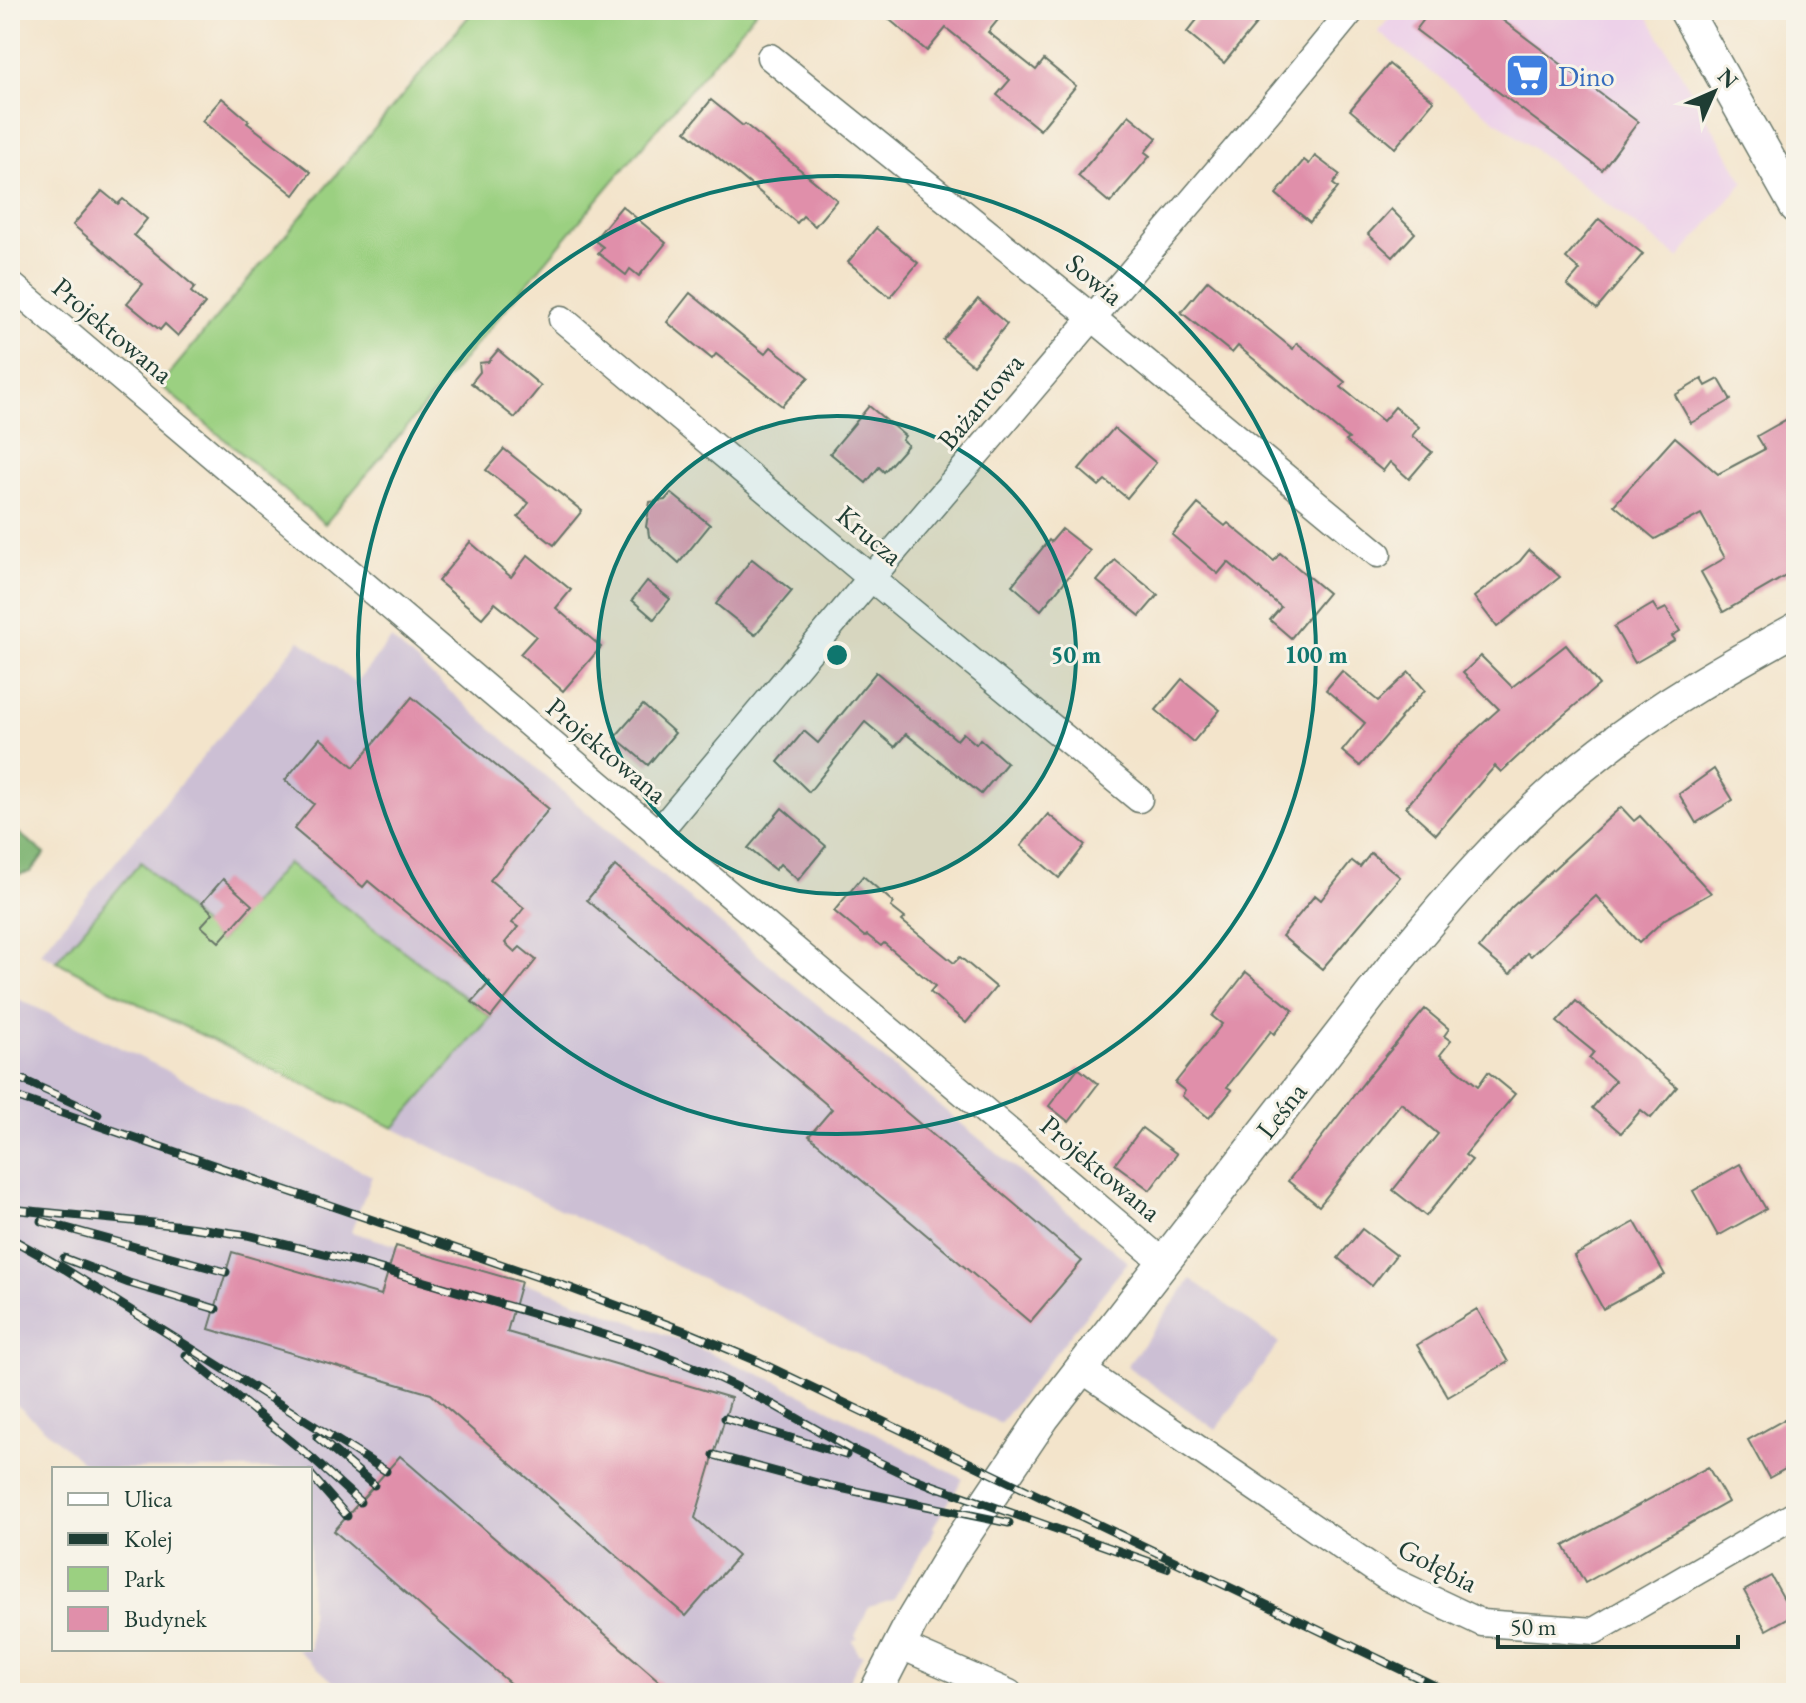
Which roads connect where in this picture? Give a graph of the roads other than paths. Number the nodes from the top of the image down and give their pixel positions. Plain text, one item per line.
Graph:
1 (1352, 10) edge
2 (1685, 10) edge
3 (770, 57) dead end
4 (1796, 207) edge
5 (10, 284) edge
6 (1093, 318) junction
7 (562, 319) dead end
8 (1378, 554) dead end
9 (871, 578) junction
10 (1796, 629) edge
11 (1139, 799) dead end
12 (657, 834) junction
13 (1163, 1262) junction
14 (1081, 1369) junction
15 (1796, 1514) edge
16 (899, 1645) junction
17 (875, 1693) edge
18 (1009, 1693) edge

1 - 6 street, Bażantowa
2 - 4 street
3 - 6 street, Sowia
5 - 12 street, Projektowana
6 - 8 street, Sowia
6 - 9 street, Bażantowa
7 - 9 street, Krucza
9 - 11 street, Krucza
9 - 12 street, Bażantowa
10 - 13 street, Leśna
12 - 13 street, Projektowana
13 - 14 street, Leśna
14 - 15 street, Gołębia
14 - 16 street, Leśna
16 - 17 street, Leśna
16 - 18 street

